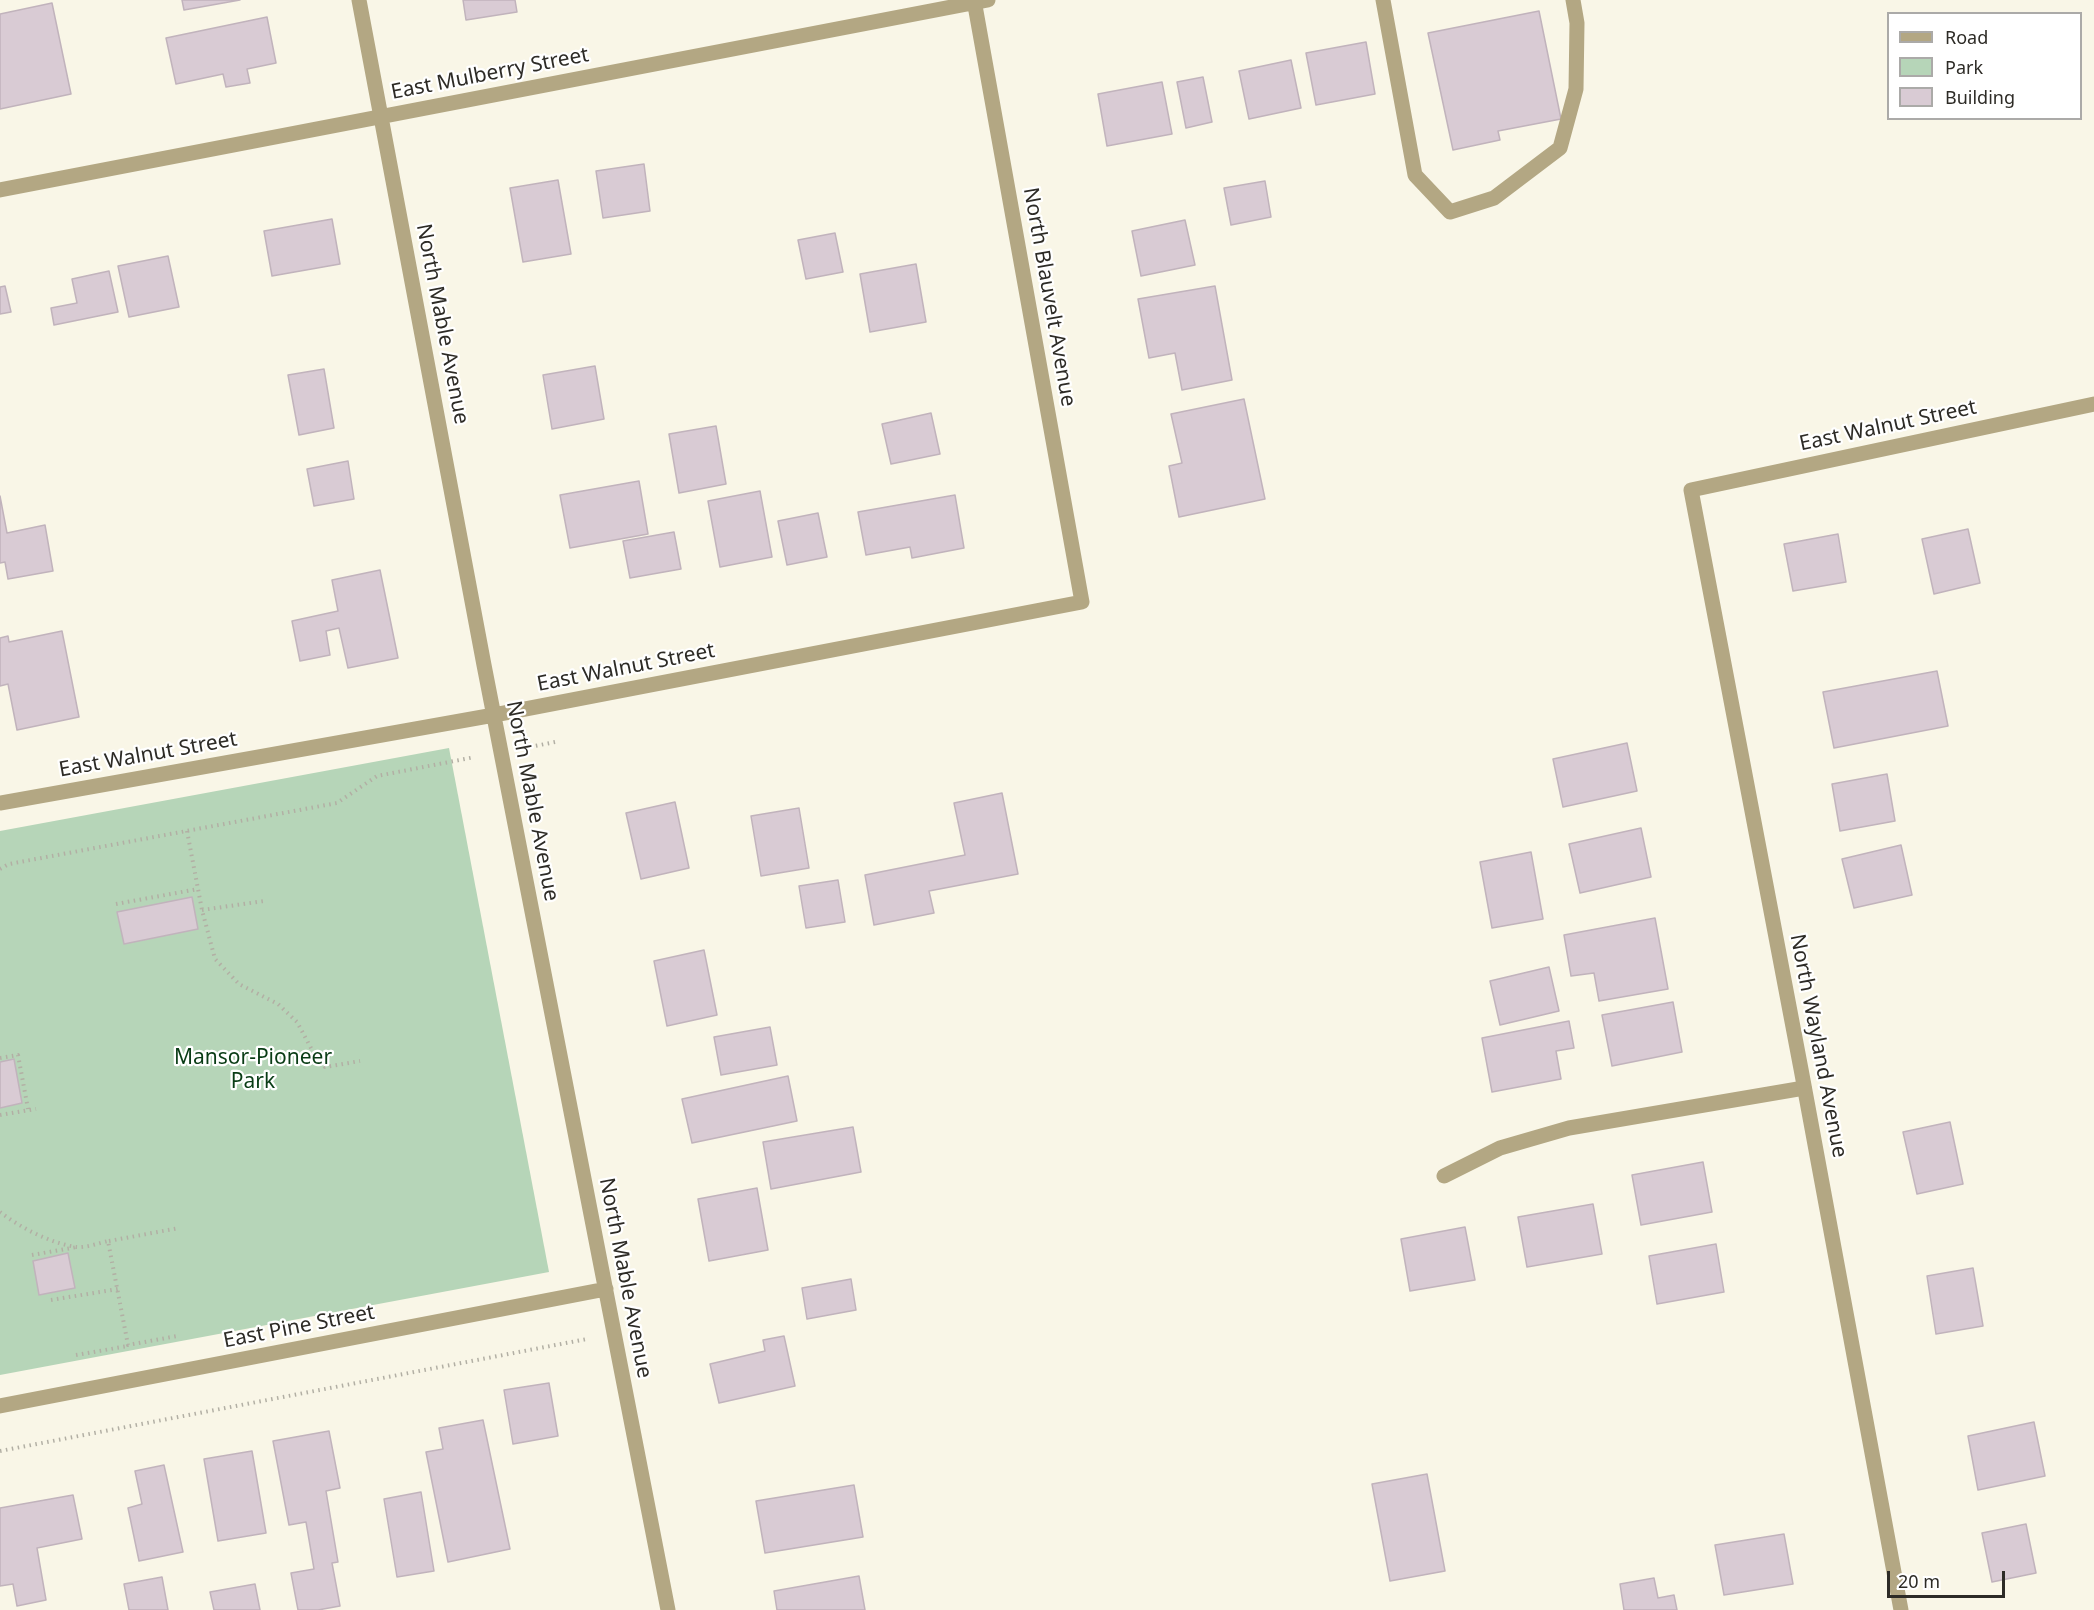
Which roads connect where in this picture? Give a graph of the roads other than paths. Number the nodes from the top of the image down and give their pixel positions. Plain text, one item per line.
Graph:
1 (359, 0) edge
2 (1383, 0) edge
3 (1573, 0) edge
4 (979, 1) edge
5 (382, 116) junction
6 (0, 190) edge
7 (2094, 404) edge
8 (1691, 490) joint
9 (1082, 602) joint
10 (494, 715) junction
11 (0, 802) edge
12 (1804, 1088) junction
13 (1444, 1176) dead end
14 (606, 1289) junction
15 (0, 1406) edge
16 (668, 1610) edge
17 (1901, 1610) edge

1 - 5 street, North Mable Avenue
2 - 3 street
4 - 5 street, East Mulberry Street
4 - 9 street, North Blauvelt Avenue
5 - 6 street, East Mulberry Street
5 - 10 street, North Mable Avenue
7 - 8 street, East Walnut Street
8 - 12 street, North Wayland Avenue
9 - 10 street, East Walnut Street
10 - 11 street, East Walnut Street
10 - 14 street, North Mable Avenue
12 - 13 street
12 - 17 street, North Wayland Avenue
14 - 15 street, East Pine Street
14 - 16 street, North Mable Avenue

